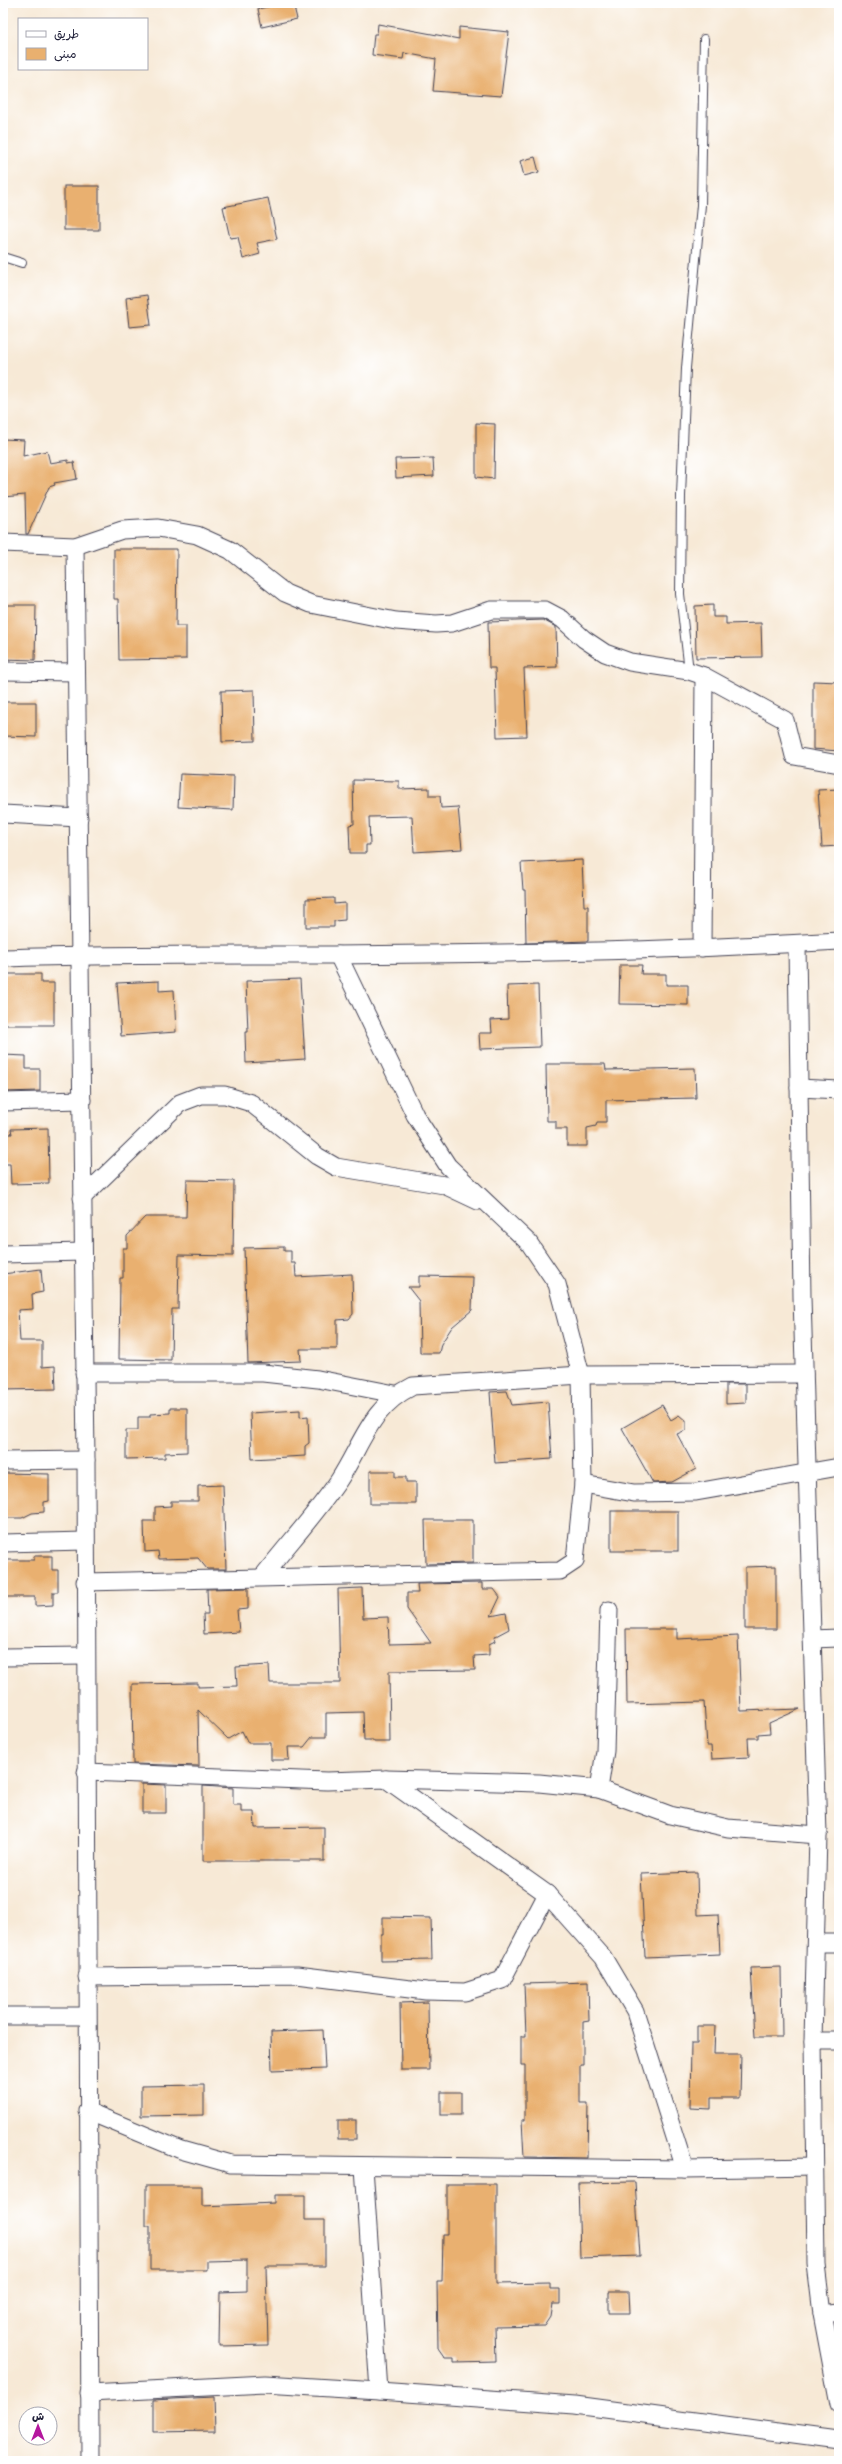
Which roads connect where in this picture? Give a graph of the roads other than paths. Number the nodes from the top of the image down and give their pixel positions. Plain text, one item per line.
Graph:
1 (704, 39) dead end
2 (3, 258) edge
3 (22, 263) dead end
4 (3, 543) edge
5 (75, 546) junction
6 (3, 671) edge
7 (76, 672) junction
8 (696, 674) junction
9 (839, 764) edge
10 (3, 814) edge
11 (79, 818) junction
12 (839, 942) edge
13 (797, 944) junction
14 (702, 948) junction
15 (80, 955) junction
16 (338, 955) junction
17 (3, 958) edge
18 (799, 1088) junction
19 (839, 1090) edge
20 (82, 1100) junction
21 (3, 1102) edge
22 (82, 1198) junction
23 (487, 1205) junction
24 (83, 1252) junction
25 (3, 1254) edge
26 (84, 1373) junction
27 (804, 1374) junction
28 (581, 1375) junction
29 (395, 1394) junction
30 (86, 1460) junction
31 (3, 1461) edge
32 (839, 1467) edge
33 (808, 1471) junction
34 (583, 1484) junction
35 (85, 1541) junction
36 (3, 1543) edge
37 (262, 1576) junction
38 (86, 1582) junction
39 (609, 1610) dead end
40 (839, 1638) edge
41 (812, 1639) junction
42 (86, 1656) junction
43 (3, 1657) edge
44 (86, 1772) junction
45 (386, 1779) junction
46 (599, 1789) junction
47 (818, 1836) junction
48 (547, 1894) junction
49 (839, 1942) edge
50 (817, 1943) junction
51 (87, 1977) junction
52 (3, 2016) edge
53 (87, 2016) junction
54 (813, 2040) junction
55 (839, 2041) edge
56 (87, 2111) junction
57 (364, 2167) junction
58 (814, 2168) junction
59 (685, 2169) junction
60 (831, 2313) edge
61 (379, 2391) junction
62 (89, 2393) junction
63 (839, 2404) edge
64 (839, 2440) edge
65 (90, 2461) edge

1 - 8 lane
2 - 3 lane
4 - 5 street
5 - 7 street
5 - 8 street
6 - 7 street
7 - 11 street
8 - 9 street
8 - 14 street
10 - 11 street
11 - 15 street
12 - 13 street
13 - 14 street
13 - 18 street
14 - 16 street
15 - 16 street
15 - 17 street
15 - 20 street
16 - 23 street
18 - 19 street
18 - 27 street
20 - 21 street
20 - 22 street
22 - 23 street
22 - 24 street
23 - 28 street
24 - 25 street
24 - 26 street
26 - 29 street
26 - 30 street
27 - 28 street
27 - 33 street
28 - 29 street
28 - 34 street
29 - 37 street
30 - 31 street
30 - 35 street
32 - 33 street
33 - 34 street
33 - 41 street
34 - 37 street
35 - 36 street
35 - 38 street
37 - 38 street
38 - 42 street
39 - 46 street
40 - 41 street
41 - 47 street
42 - 43 street
42 - 44 street
44 - 45 street
44 - 51 street
45 - 46 street
45 - 48 street
46 - 47 street
47 - 50 street
48 - 51 street
48 - 59 street
49 - 50 street
50 - 54 street
51 - 53 street
52 - 53 street
53 - 56 street
54 - 55 street
54 - 58 street
56 - 57 street
56 - 62 street
57 - 59 street
57 - 61 street
58 - 59 street
58 - 60 street
60 - 63 street
61 - 62 street
61 - 64 street
62 - 65 street

